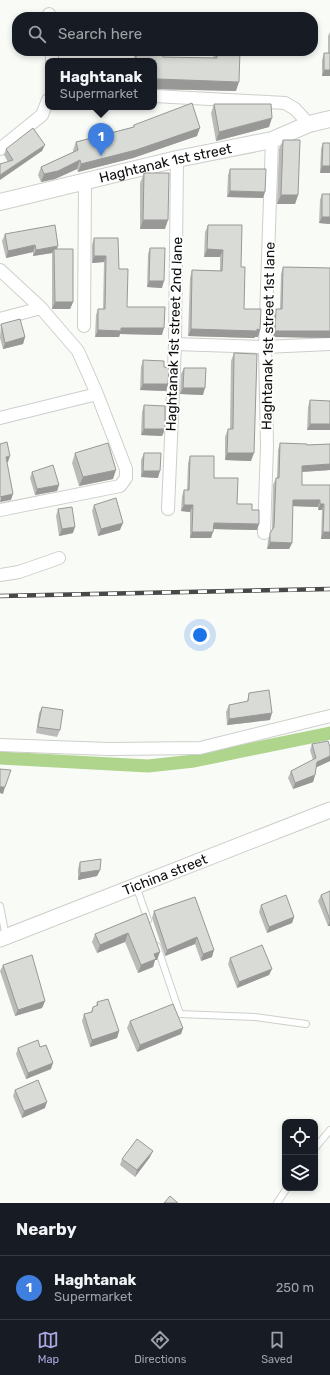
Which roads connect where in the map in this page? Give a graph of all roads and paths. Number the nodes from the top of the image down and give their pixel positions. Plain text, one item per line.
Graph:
1 (157, 96) edge
2 (45, 108) edge
3 (330, 118) edge
4 (309, 124) junction
5 (272, 140) junction
6 (0, 149) edge
7 (176, 159) junction
8 (85, 181) junction
9 (0, 202) edge
10 (0, 270) edge
11 (41, 308) junction
12 (0, 318) edge
13 (84, 326) dead end
14 (175, 344) junction
15 (330, 344) edge
16 (265, 347) junction
17 (97, 394) junction
18 (0, 418) edge
19 (168, 509) dead end
20 (0, 510) edge
21 (264, 533) dead end
22 (59, 558) dead end
23 (0, 575) edge
24 (330, 716) edge
25 (0, 745) edge
26 (330, 810) edge
27 (136, 886) junction
28 (0, 906) edge
29 (149, 923) edge
30 (3, 938) edge
31 (154, 938) edge
32 (306, 1024) dead end
33 (330, 1130) edge
34 (318, 1144) edge
35 (285, 1191) edge
36 (277, 1203) edge

1 - 4 street
2 - 6 street
3 - 4 main road, Haghtanak 1st street
4 - 5 main road, Haghtanak 1st street
5 - 7 main road, Haghtanak 1st street
5 - 16 street, Haghtanak 1st street 1st lane
7 - 8 main road, Haghtanak 1st street
7 - 14 street, Haghtanak 1st street 2nd lane
8 - 9 main road, Haghtanak 1st street
8 - 13 street
10 - 11 street
11 - 12 street
11 - 17 street
14 - 16 street
14 - 19 street, Haghtanak 1st street 2nd lane
15 - 16 street
16 - 21 street, Haghtanak 1st street 1st lane
17 - 18 street
17 - 20 street
22 - 23 street
24 - 25 street
26 - 27 street, Tichina street
27 - 29 lane
27 - 30 street, Tichina street
28 - 30 lane
31 - 32 lane
33 - 34 lane
35 - 36 lane

